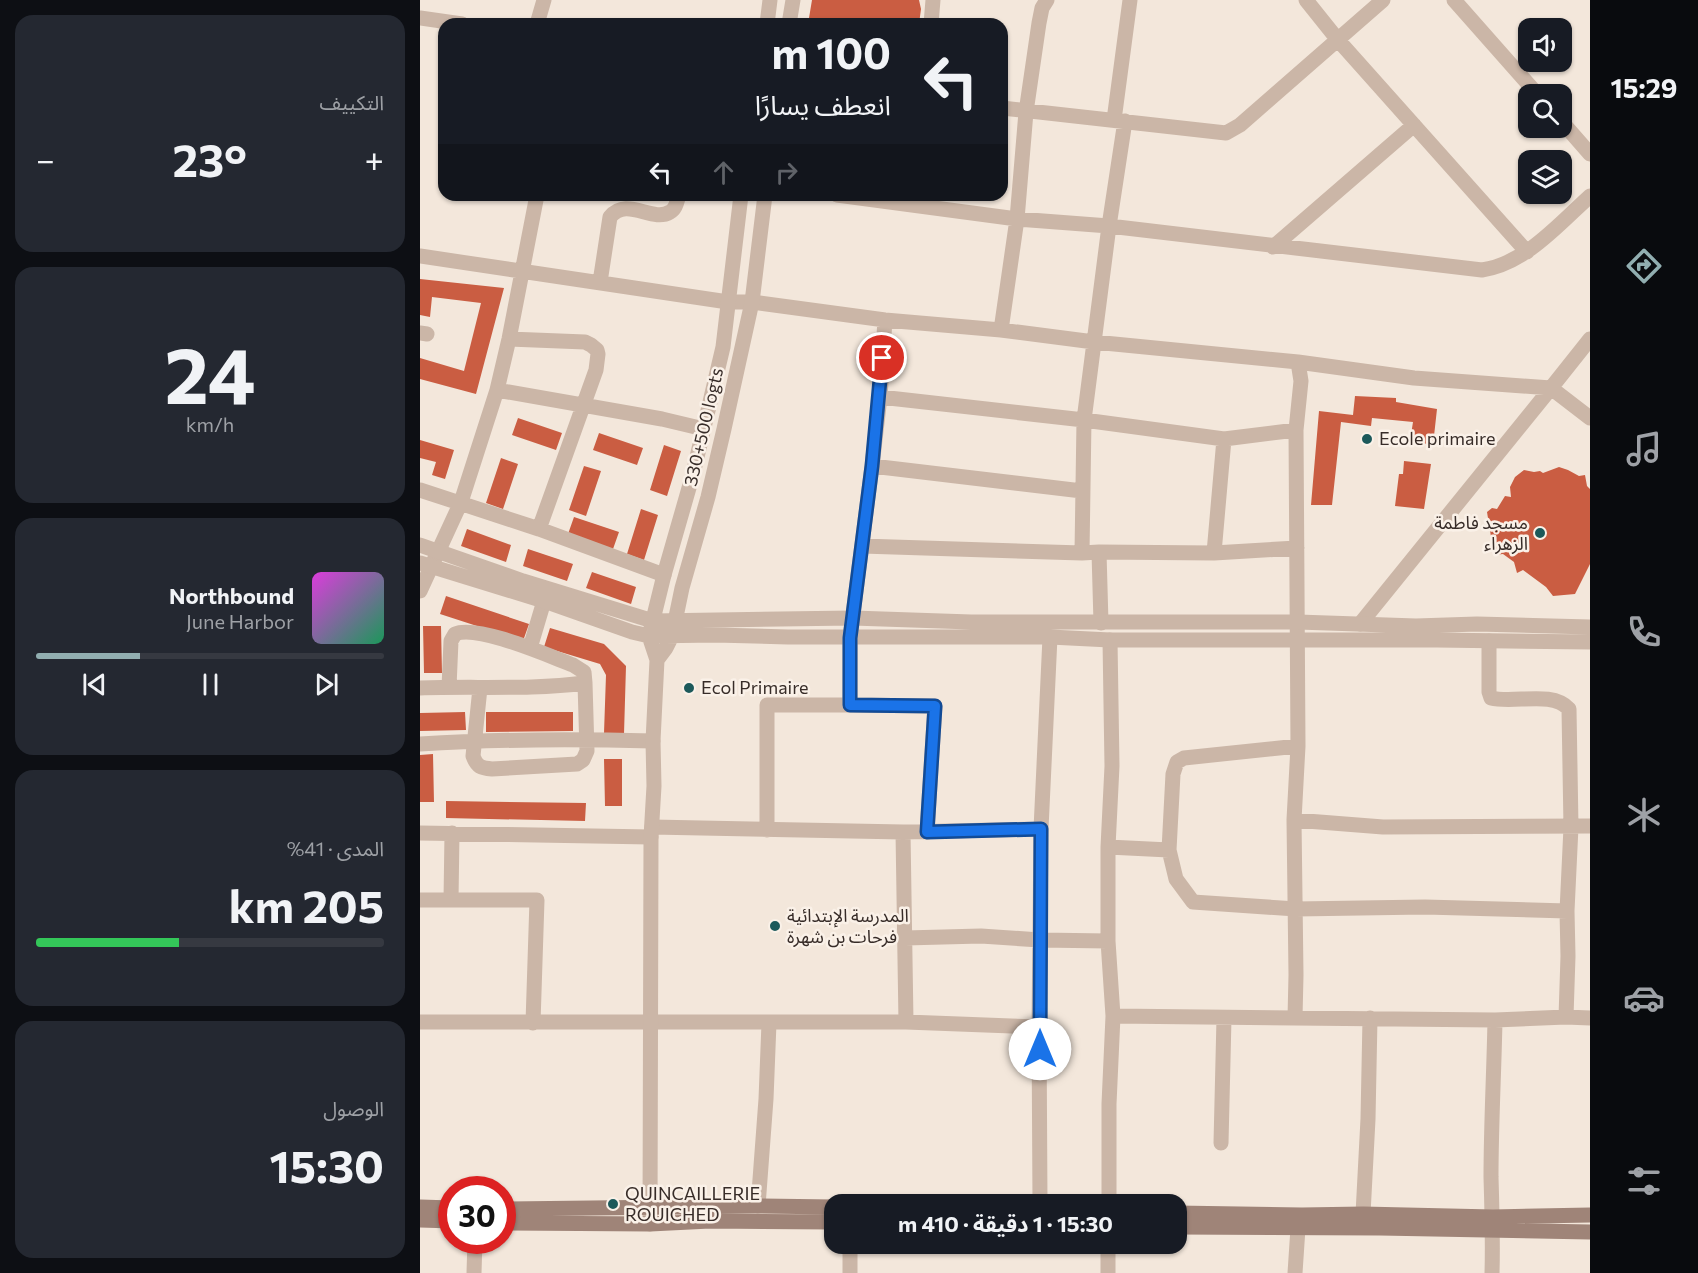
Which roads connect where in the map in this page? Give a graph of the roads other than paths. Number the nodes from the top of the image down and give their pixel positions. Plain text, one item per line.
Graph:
1 (544, 0) edge
2 (770, 0) edge
3 (793, 0) edge
4 (933, 0) edge
5 (1047, 0) edge
6 (1130, 0) edge
7 (1306, 0) edge
8 (1383, 0) edge
9 (1454, 0) edge
10 (420, 18) edge
11 (539, 18) edge
12 (768, 18) edge
13 (790, 18) edge
14 (932, 18) edge
15 (438, 21) edge
16 (1338, 40) junction
17 (1529, 84) edge
18 (1008, 109) edge
19 (1026, 112) junction
20 (1119, 120) junction
21 (1414, 125) junction
22 (1572, 133) edge
23 (1590, 154) edge
24 (1590, 196) edge
25 (536, 201) edge
26 (677, 201) edge
27 (740, 201) edge
28 (764, 201) edge
29 (882, 201) edge
30 (1017, 219) junction
31 (1109, 226) junction
32 (1273, 247) junction
33 (1527, 252) junction
34 (420, 256) edge
35 (523, 272) junction
36 (600, 282) junction
37 (728, 302) junction
38 (752, 302) junction
39 (885, 320) junction
40 (1001, 330) junction
41 (509, 339) junction
42 (1590, 339) edge
43 (1094, 342) junction
44 (1298, 362) junction
45 (1551, 388) junction
46 (497, 390) junction
47 (880, 397) junction
48 (584, 406) junction
49 (1590, 418) edge
50 (1084, 420) junction
51 (704, 429) junction
52 (1296, 430) junction
53 (1224, 439) junction
54 (872, 466) junction
55 (420, 490) edge
56 (1082, 491) junction
57 (461, 502) junction
58 (539, 529) junction
59 (420, 545) edge
60 (862, 546) junction
61 (1297, 548) junction
62 (439, 551) junction
63 (1100, 552) junction
64 (1082, 553) junction
65 (1214, 553) junction
66 (426, 565) edge
67 (664, 575) junction
68 (420, 591) edge
69 (544, 601) junction
70 (853, 618) junction
71 (652, 621) junction
72 (1298, 622) junction
73 (1101, 623) junction
74 (1360, 624) junction
75 (1477, 624) junction
76 (1590, 627) edge
77 (673, 628) junction
78 (649, 636) junction
79 (1050, 637) junction
80 (850, 638) junction
81 (1110, 640) junction
82 (1297, 640) junction
83 (1483, 641) junction
84 (1590, 642) edge
85 (530, 648) junction
86 (657, 660) junction
87 (585, 683) junction
88 (449, 687) junction
89 (420, 688) edge
90 (480, 688) junction
91 (850, 705) junction
92 (585, 739) junction
93 (474, 740) junction
94 (653, 741) junction
95 (420, 744) edge
96 (1298, 746) junction
97 (1294, 820) junction
98 (1590, 826) edge
99 (1572, 827) junction
100 (1041, 829) junction
101 (767, 830) junction
102 (420, 832) edge
103 (651, 832) junction
104 (903, 832) junction
105 (927, 832) junction
106 (452, 833) junction
107 (1108, 847) junction
108 (1169, 850) junction
109 (420, 900) edge
110 (451, 900) junction
111 (1296, 909) junction
112 (1567, 911) junction
113 (905, 938) junction
114 (1040, 940) junction
115 (1108, 941) junction
116 (1113, 1016) junction
117 (1566, 1017) junction
118 (1224, 1018) junction
119 (1295, 1018) junction
120 (1370, 1018) junction
121 (1590, 1018) edge
122 (1495, 1020) junction
123 (420, 1022) edge
124 (533, 1023) junction
125 (651, 1023) junction
126 (769, 1023) junction
127 (906, 1023) junction
128 (1039, 1027) junction
129 (1221, 1143) dead end
130 (1040, 1194) edge
131 (1110, 1194) edge
132 (758, 1206) junction
133 (420, 1207) edge
134 (649, 1207) junction
135 (824, 1207) edge
136 (438, 1208) edge
137 (516, 1209) edge
138 (1187, 1214) edge
139 (1363, 1214) junction
140 (1590, 1215) edge
141 (420, 1220) edge
142 (438, 1221) edge
143 (1300, 1221) junction
144 (824, 1222) edge
145 (516, 1223) edge
146 (650, 1224) junction
147 (1492, 1224) junction
148 (1187, 1226) edge
149 (1590, 1232) edge
150 (475, 1254) edge
151 (850, 1254) edge
152 (1108, 1254) edge
153 (474, 1273) edge
154 (850, 1273) edge
155 (1108, 1273) edge
156 (1295, 1273) edge
157 (1492, 1273) edge

1 - 11 street
2 - 12 street
3 - 13 street
4 - 14 street
5 - 19 street
6 - 20 street
7 - 16 street
8 - 16 street
9 - 17 street
10 - 15 street
16 - 20 street
16 - 21 street
18 - 19 street
19 - 20 street
19 - 30 street
20 - 31 street
21 - 32 street
21 - 33 street
22 - 23 street
24 - 33 street
25 - 35 street
26 - 36 street
27 - 37 street
28 - 38 street, 330+500 logts
29 - 30 street
30 - 31 street
30 - 40 street
31 - 32 street
31 - 43 street
32 - 33 street
34 - 35 street
35 - 36 street
35 - 41 street
36 - 37 street
37 - 38 street
37 - 51 street
38 - 39 street
38 - 77 street, 330+500 logts
39 - 40 street
39 - 47 street
40 - 43 street
41 - 46 street
41 - 48 street
42 - 45 street
43 - 44 street
43 - 50 street
44 - 45 street
44 - 52 street
45 - 49 street
45 - 74 street
46 - 48 street
46 - 57 street
47 - 50 street
47 - 54 street
48 - 51 street
48 - 58 street
50 - 53 street
50 - 56 street
51 - 67 street
52 - 53 street
52 - 61 street
53 - 65 street
54 - 56 street
54 - 60 street
55 - 57 street
56 - 64 street
57 - 58 street
57 - 62 street
58 - 67 street
59 - 62 street
60 - 64 street
60 - 70 street
61 - 65 street
61 - 72 street
62 - 66 street
62 - 71 street
63 - 64 street
63 - 65 street
63 - 73 street
66 - 68 street
66 - 69 street
67 - 71 street
69 - 78 street
69 - 85 street
70 - 73 street
70 - 77 street
70 - 80 street
71 - 77 street
71 - 78 street
72 - 73 street
72 - 74 street
72 - 82 street
74 - 75 street
75 - 76 street
75 - 83 street
77 - 78 street
77 - 80 street
77 - 86 street, 330+500 logts
78 - 86 street
79 - 80 street
79 - 81 street
79 - 100 street
80 - 91 street
81 - 82 street
81 - 107 street
82 - 83 street
82 - 96 street
83 - 84 street
83 - 99 street
85 - 87 street
85 - 88 street
86 - 94 street
87 - 90 street
87 - 92 street
88 - 89 street
88 - 90 street
90 - 93 street
91 - 101 street
91 - 105 street
92 - 93 street
92 - 93 street
92 - 94 street
93 - 95 street
94 - 103 street
96 - 97 street
96 - 108 street
97 - 99 street
97 - 111 street
98 - 99 street
99 - 112 street
100 - 105 street
100 - 114 street
101 - 103 street
101 - 104 street
102 - 106 street
103 - 106 street
103 - 125 street
104 - 105 street
104 - 113 street
106 - 110 street
107 - 108 street
107 - 115 street
108 - 111 street
109 - 110 street
110 - 124 street
111 - 112 street
111 - 119 street
112 - 117 street
113 - 114 street
113 - 127 street
114 - 115 street
114 - 128 street
115 - 116 street
116 - 118 street
116 - 131 street
117 - 121 street
117 - 122 street
118 - 119 street
118 - 129 street
119 - 120 street
120 - 122 street
120 - 139 street
122 - 147 street
123 - 124 street
124 - 125 street
125 - 126 street
125 - 134 street
126 - 127 street
126 - 132 street
127 - 128 street
128 - 130 street
132 - 134 main road
132 - 135 main road
133 - 136 main road
134 - 137 main road
134 - 146 street
138 - 143 main road
139 - 143 main road
139 - 147 main road
140 - 147 main road
141 - 142 main road
143 - 147 main road
143 - 148 main road
143 - 156 street
144 - 146 main road
145 - 146 main road
147 - 149 main road
147 - 157 street
150 - 153 street
151 - 154 street
152 - 155 street

